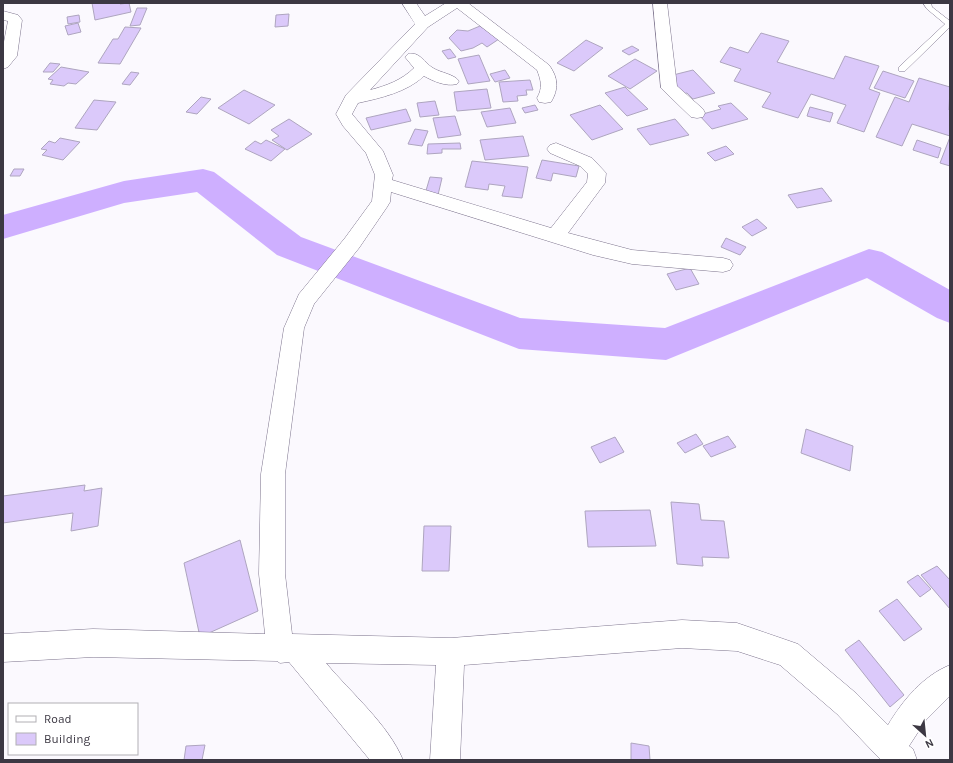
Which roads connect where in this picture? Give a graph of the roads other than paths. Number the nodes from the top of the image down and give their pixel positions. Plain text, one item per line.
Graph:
1 (409, 3) edge
2 (456, 3) edge
3 (459, 3) edge
4 (660, 3) edge
5 (927, 3) edge
6 (3, 15) edge
7 (950, 24) edge
8 (417, 30) junction
9 (3, 64) edge
10 (423, 68) junction
11 (902, 68) dead end
12 (451, 82) dead end
13 (545, 98) dead end
14 (352, 99) junction
15 (697, 113) dead end
16 (556, 149) dead end
17 (383, 183) junction
18 (555, 237) junction
19 (724, 265) dead end
20 (3, 648) edge
21 (288, 649) junction
22 (451, 652) junction
23 (950, 679) edge
24 (896, 754) edge
25 (388, 760) edge
26 (445, 760) edge

1 - 8 street
2 - 8 street
3 - 13 street
4 - 15 street
5 - 7 lane
6 - 9 street
7 - 11 lane
8 - 10 street
8 - 14 street
10 - 12 street
10 - 14 street
14 - 17 street
16 - 18 street
17 - 18 street
17 - 21 street
18 - 19 street
20 - 21 street
21 - 22 street
21 - 25 street
22 - 24 street
22 - 26 street
23 - 24 street

